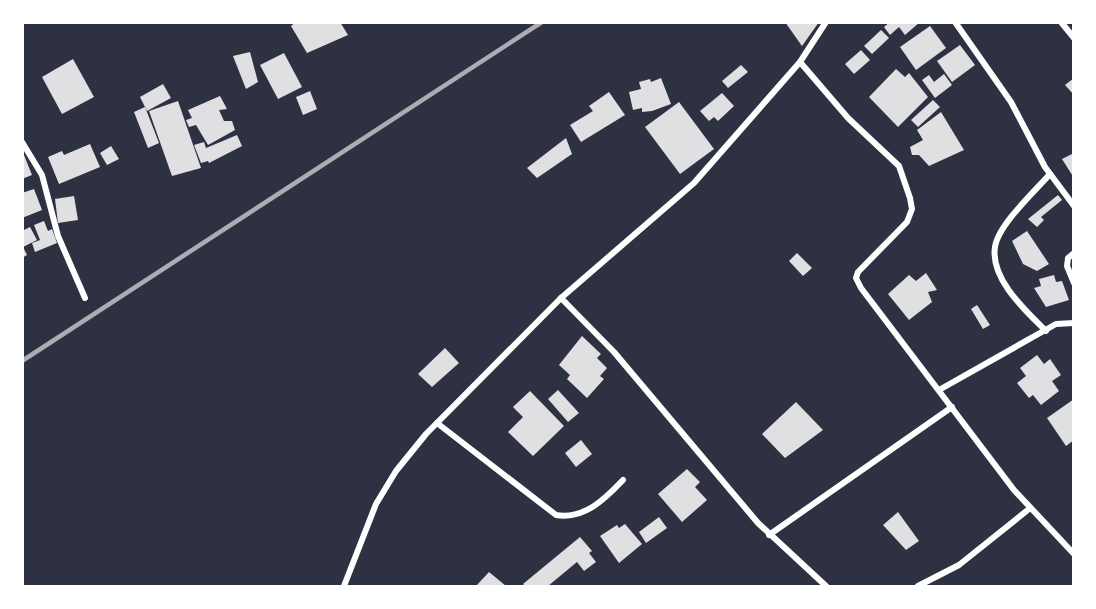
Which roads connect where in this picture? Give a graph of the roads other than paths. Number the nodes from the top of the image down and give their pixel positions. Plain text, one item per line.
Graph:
1 (826, 22) edge
2 (955, 22) edge
3 (1061, 22) edge
4 (1074, 38) edge
5 (800, 62) junction
6 (22, 142) edge
7 (1050, 174) junction
8 (1074, 206) edge
9 (1074, 253) edge
10 (1074, 283) edge
11 (85, 297) dead end
12 (561, 298) junction
13 (1074, 323) edge
14 (1046, 331) junction
15 (939, 390) junction
16 (952, 407) junction
17 (437, 423) junction
18 (623, 480) dead end
19 (1029, 509) junction
20 (770, 534) junction
21 (1074, 554) edge
22 (344, 586) edge
23 (826, 586) edge
24 (918, 586) edge

1 - 5 street
2 - 7 street
3 - 4 street
5 - 12 street
5 - 15 street
6 - 11 street
7 - 8 street
7 - 14 street
9 - 10 street
12 - 17 street
12 - 20 street
13 - 14 street
14 - 15 street
15 - 16 street
16 - 19 street
16 - 20 street
17 - 18 street
17 - 22 street
19 - 21 street
19 - 24 street
20 - 23 street

